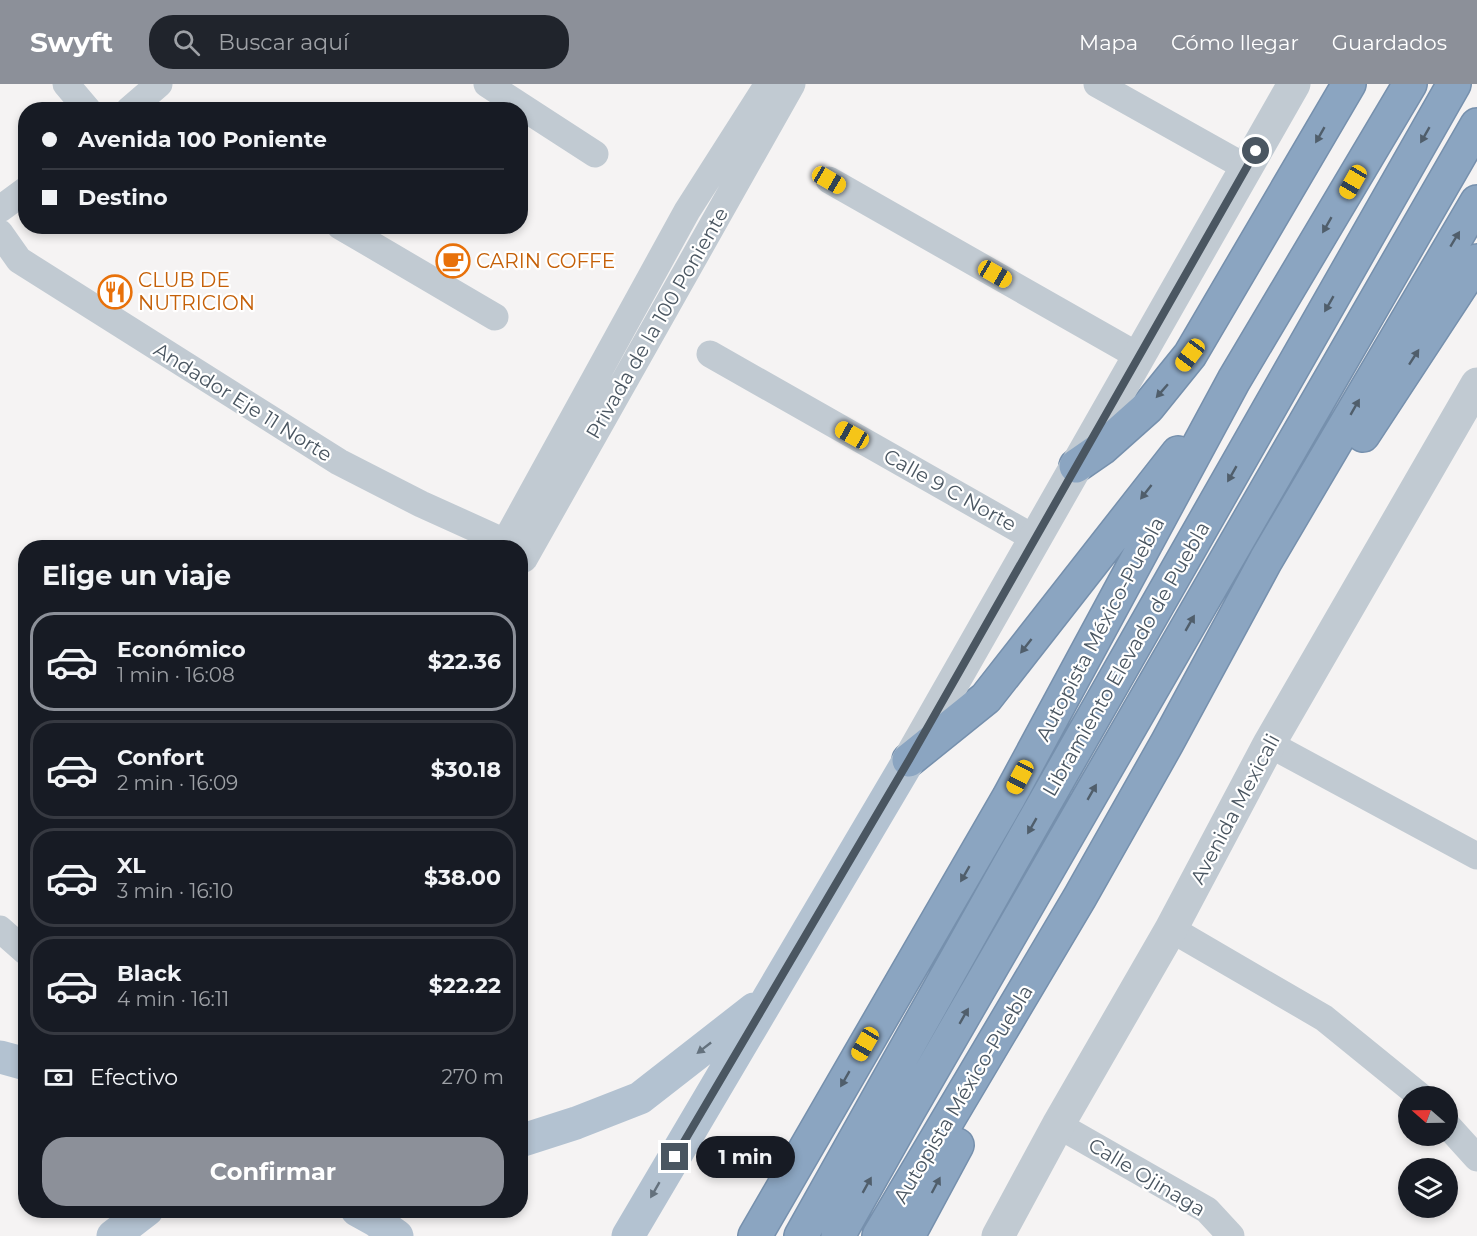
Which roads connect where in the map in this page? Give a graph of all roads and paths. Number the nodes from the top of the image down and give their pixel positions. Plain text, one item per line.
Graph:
1 (66, 84) edge
2 (159, 84) edge
3 (487, 84) edge
4 (768, 84) edge
5 (792, 84) edge
6 (1097, 84) edge
7 (1294, 84) edge
8 (1349, 84) edge
9 (1410, 84) edge
10 (1454, 84) edge
11 (81, 102) edge
12 (141, 102) edge
13 (515, 102) edge
14 (528, 111) edge
15 (1477, 125) edge
16 (595, 154) dead end
17 (1247, 168) junction
18 (829, 180) dead end
19 (18, 196) edge
20 (1477, 202) edge
21 (0, 209) edge
22 (0, 233) edge
23 (354, 234) edge
24 (1477, 261) edge
25 (495, 317) dead end
26 (710, 354) dead end
27 (1140, 357) junction
28 (1234, 380) junction
29 (1477, 384) edge
30 (1076, 466) junction
31 (1034, 538) junction
32 (495, 540) edge
33 (516, 540) edge
34 (528, 552) edge
35 (1167, 743) junction
36 (1269, 744) junction
37 (909, 760) junction
38 (1477, 856) edge
39 (1080, 897) junction
40 (0, 929) edge
41 (1171, 929) junction
42 (18, 945) edge
43 (767, 999) junction
44 (0, 1057) edge
45 (18, 1062) edge
46 (1408, 1086) edge
47 (1058, 1125) junction
48 (1458, 1137) edge
49 (528, 1138) edge
50 (1477, 1158) edge
51 (137, 1218) edge
52 (371, 1218) edge
53 (113, 1236) edge
54 (397, 1236) edge
55 (628, 1236) edge
56 (755, 1236) edge
57 (801, 1236) edge
58 (838, 1236) edge
59 (879, 1236) edge
60 (908, 1236) edge
61 (998, 1236) edge
62 (1231, 1236) edge

1 - 11 street
2 - 12 street
3 - 13 street
4 - 33 street, Privada de la 100 Poniente
5 - 34 street, Privada de la 100 Poniente
6 - 17 street
7 - 17 street
8 -> 30 highway
9 -> 28 highway, Autopista México-Puebla
10 -> 57 highway, Libramiento Elevado de Puebla
14 - 16 street
58 -> 15 highway, Libramiento Elevado de Puebla
17 - 27 street
18 - 27 street
19 - 21 street
35 -> 20 highway, Autopista México-Puebla
22 - 32 street, Andador Eje 11 Norte
23 - 25 street
35 -> 24 highway
26 - 31 street, Calle 9 C Norte
27 - 30 street
28 -> 37 highway
28 -> 56 highway, Autopista México-Puebla
29 - 36 street, Avenida Mexicali
30 - 31 street
31 - 37 street
35 - 39 highway, Autopista México-Puebla
36 - 38 street
36 - 41 street, Avenida Mexicali
37 - 43 main road
39 - 59 highway, Autopista México-Puebla
60 -> 39 highway
40 - 42 street
41 - 46 street
41 - 47 street, Avenida Mexicali
43 -> 49 main road
43 -> 55 main road
44 - 45 main road
47 - 61 street, Avenida Mexicali
47 - 62 street, Calle Ojinaga
48 - 50 street
51 - 53 main road
52 - 54 main road

